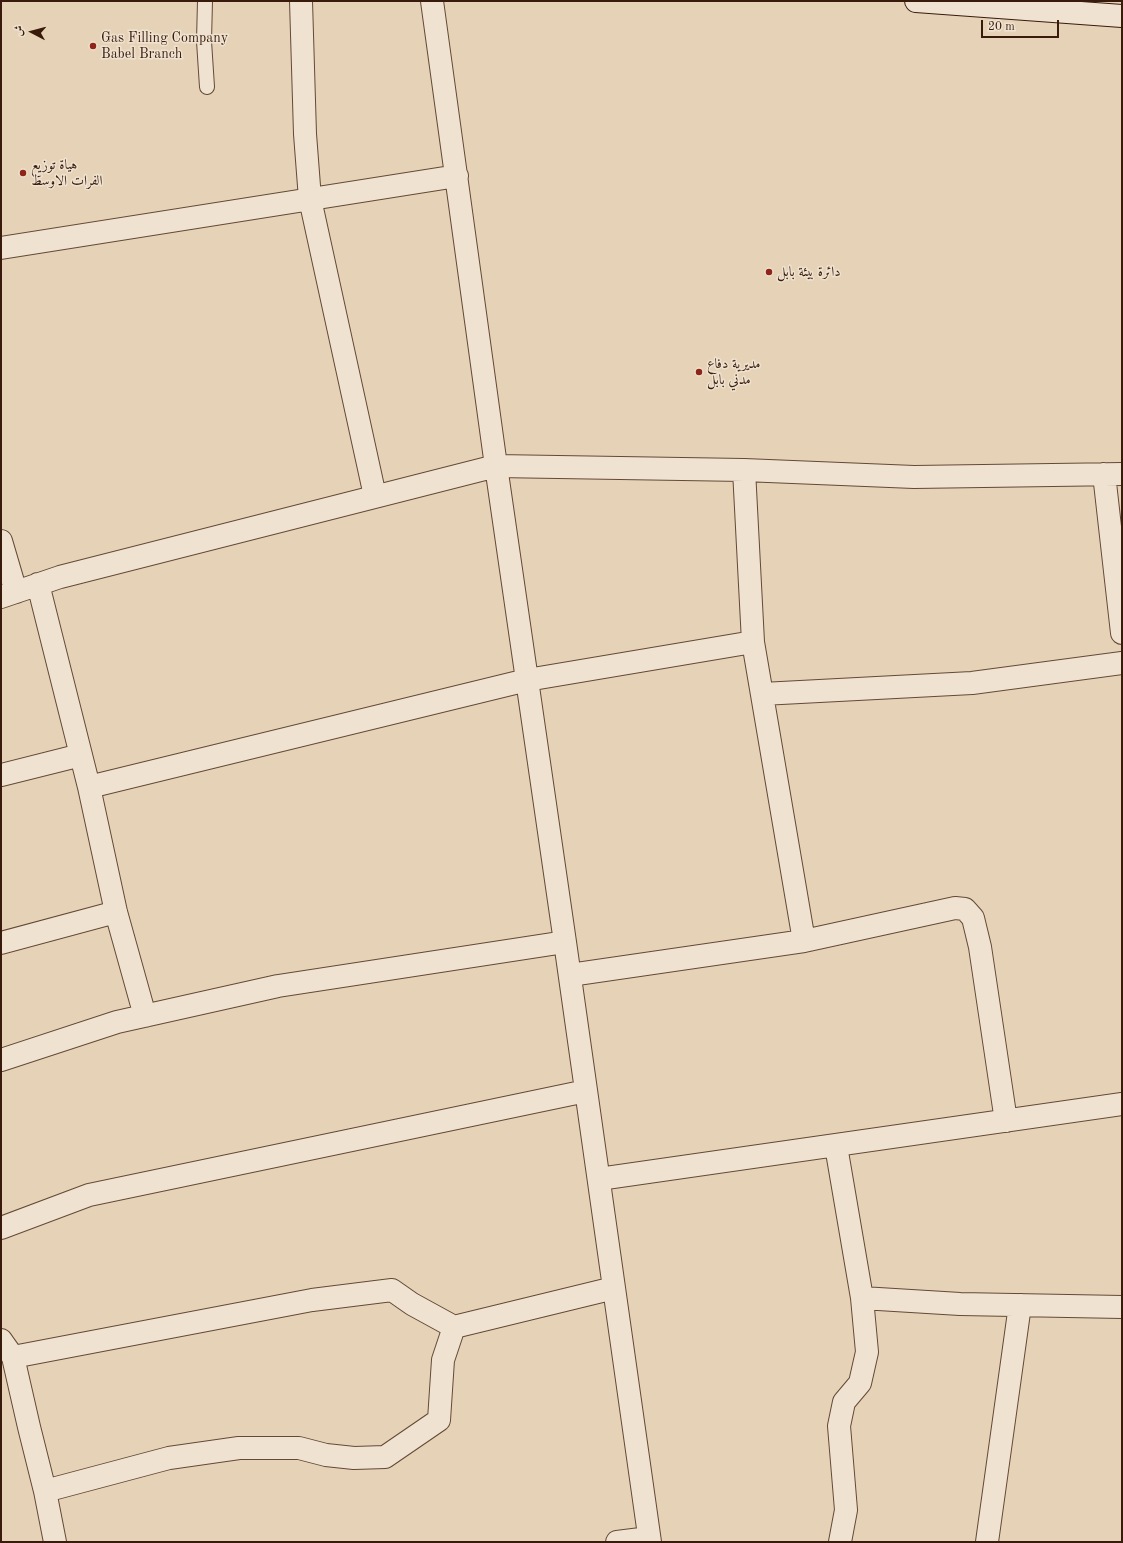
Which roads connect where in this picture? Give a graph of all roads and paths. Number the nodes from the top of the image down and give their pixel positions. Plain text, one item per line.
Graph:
1 (205, 1) edge
2 (301, 1) edge
3 (432, 1) edge
4 (916, 1) edge
5 (1122, 16) edge
6 (207, 87) dead end
7 (457, 176) junction
8 (310, 199) junction
9 (1, 248) edge
10 (496, 466) junction
11 (744, 470) junction
12 (1113, 474) edge
13 (376, 496) junction
14 (1, 541) edge
15 (38, 584) junction
16 (9, 594) edge
17 (1122, 633) edge
18 (753, 642) junction
19 (1122, 663) edge
20 (527, 680) junction
21 (762, 694) junction
22 (81, 755) junction
23 (1, 775) edge
24 (89, 787) junction
25 (116, 912) junction
26 (804, 941) junction
27 (565, 942) junction
28 (1, 943) edge
29 (570, 976) junction
30 (145, 1016) junction
31 (1, 1060) edge
32 (586, 1091) junction
33 (1122, 1104) edge
34 (1006, 1121) junction
35 (836, 1146) junction
36 (599, 1180) junction
37 (1, 1228) edge
38 (614, 1288) junction
39 (862, 1298) junction
40 (1020, 1305) junction
41 (1122, 1307) edge
42 (454, 1327) junction
43 (7, 1349) edge
44 (45, 1491) junction
45 (649, 1540) edge
46 (55, 1542) edge
47 (617, 1542) edge
48 (840, 1542) edge
49 (987, 1542) edge

1 - 6 lane
2 - 8 street
3 - 7 street
4 - 5 street
7 - 8 street
7 - 10 street
8 - 9 street
8 - 13 street
10 - 11 street
10 - 13 street
10 - 20 street
11 - 12 street
11 - 18 street
12 - 17 street
13 - 15 street
14 - 16 street
15 - 16 street
15 - 22 street
18 - 20 street
18 - 21 street
19 - 21 street
20 - 24 street
20 - 27 street
21 - 26 street
22 - 23 street
22 - 24 street
24 - 25 street
25 - 28 street
25 - 30 street
26 - 29 street
26 - 34 street
27 - 29 street
27 - 30 street
29 - 32 street
30 - 31 street
32 - 36 street
32 - 37 street
33 - 34 street
34 - 35 street
35 - 36 street
35 - 39 street
36 - 38 street
38 - 42 street
38 - 45 street
39 - 40 street
39 - 48 street
40 - 41 street
40 - 49 street
42 - 43 street
42 - 44 street
43 - 44 street
44 - 46 street
45 - 47 street

